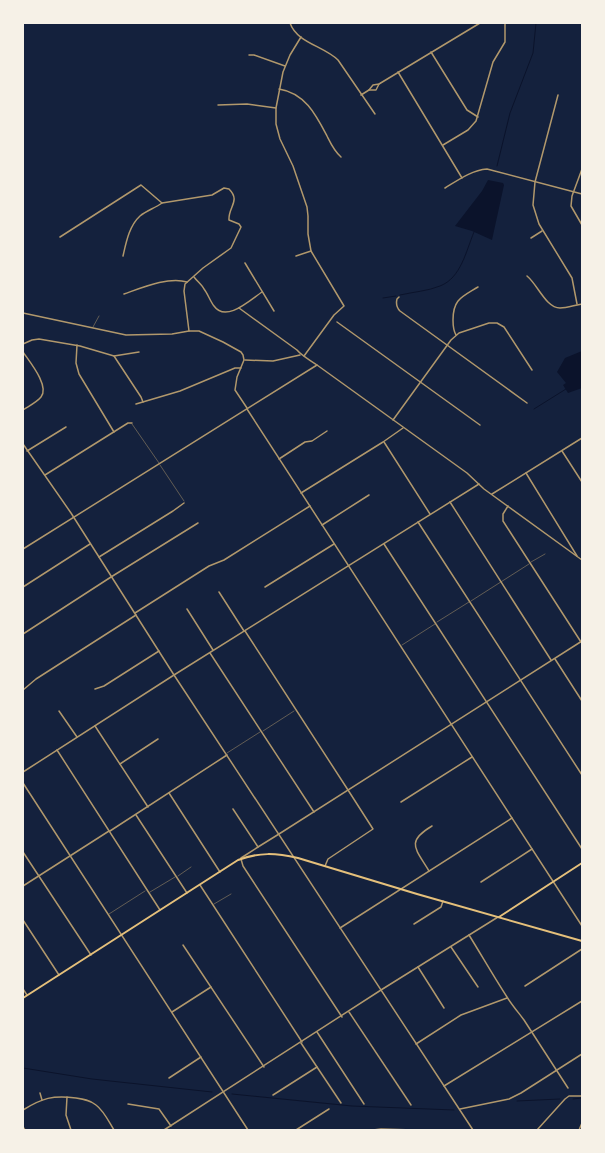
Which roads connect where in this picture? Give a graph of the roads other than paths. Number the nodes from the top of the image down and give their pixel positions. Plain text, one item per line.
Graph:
1 (290, 23) edge
2 (480, 23) edge
3 (505, 23) edge
4 (301, 37) junction
5 (431, 52) junction
6 (249, 55) dead end
7 (285, 66) junction
8 (398, 72) junction
9 (379, 84) junction
10 (280, 89) junction
11 (369, 90) junction
12 (362, 95) junction
13 (558, 95) dead end
14 (218, 105) dead end
15 (276, 108) junction
16 (375, 114) dead end
17 (478, 117) junction
18 (443, 145) junction
19 (341, 157) dead end
20 (582, 169) edge
21 (462, 178) junction
22 (535, 182) junction
23 (446, 188) dead end
24 (574, 192) junction
25 (582, 194) edge
26 (162, 203) junction
27 (582, 225) edge
28 (542, 231) junction
29 (60, 237) dead end
30 (531, 238) dead end
31 (310, 251) junction
32 (123, 256) dead end
33 (296, 256) dead end
34 (245, 263) dead end
35 (527, 276) dead end
36 (194, 277) junction
37 (187, 282) junction
38 (478, 287) dead end
39 (262, 292) junction
40 (124, 294) dead end
41 (399, 297) dead end
42 (577, 304) junction
43 (582, 304) edge
44 (239, 308) junction
45 (274, 311) dead end
46 (23, 313) edge
47 (99, 316) dead end
48 (337, 322) dead end
49 (92, 328) junction
50 (189, 331) junction
51 (456, 335) junction
52 (23, 344) edge
53 (77, 346) junction
54 (447, 346) junction
55 (23, 352) edge
56 (139, 352) dead end
57 (300, 355) junction
58 (114, 356) junction
59 (304, 356) junction
60 (244, 360) junction
61 (317, 365) junction
62 (241, 368) junction
63 (532, 370) dead end
64 (420, 382) junction
65 (143, 402) junction
66 (527, 403) dead end
67 (136, 404) dead end
68 (246, 408) junction
69 (23, 410) edge
70 (393, 420) junction
71 (132, 423) joint
72 (480, 425) dead end
73 (66, 427) dead end
74 (403, 428) junction
75 (114, 432) junction
76 (327, 432) dead end
77 (582, 438) edge
78 (384, 442) junction
79 (23, 444) edge
80 (562, 450) junction
81 (27, 451) junction
82 (279, 459) junction
83 (159, 463) junction
84 (526, 473) junction
85 (45, 475) junction
86 (582, 482) edge
87 (479, 484) junction
88 (302, 494) junction
89 (492, 495) junction
90 (369, 496) dead end
91 (450, 502) junction
92 (184, 503) joint
93 (310, 506) junction
94 (508, 506) junction
95 (430, 514) junction
96 (73, 517) junction
97 (418, 522) junction
98 (198, 523) dead end
99 (322, 525) junction
100 (90, 544) junction
101 (334, 544) junction
102 (384, 544) junction
103 (23, 549) edge
104 (545, 554) dead end
105 (577, 556) junction
106 (99, 557) junction
107 (582, 560) edge
108 (530, 563) junction
109 (349, 566) junction
110 (111, 576) junction
111 (501, 582) junction
112 (23, 587) edge
113 (265, 587) dead end
114 (219, 592) dead end
115 (470, 602) junction
116 (187, 609) dead end
117 (135, 614) junction
118 (435, 624) junction
119 (244, 631) junction
120 (23, 634) edge
121 (581, 641) edge
122 (400, 646) junction
123 (213, 650) junction
124 (159, 651) junction
125 (210, 652) junction
126 (554, 658) junction
127 (551, 660) junction
128 (174, 675) junction
129 (520, 680) junction
130 (95, 689) dead end
131 (23, 690) edge
132 (582, 701) edge
133 (486, 702) junction
134 (296, 710) junction
135 (59, 711) dead end
136 (451, 724) junction
137 (95, 726) junction
138 (262, 731) junction
139 (77, 737) junction
140 (158, 739) dead end
141 (57, 750) junction
142 (226, 755) junction
143 (472, 757) junction
144 (120, 764) junction
145 (23, 772) edge
146 (582, 775) edge
147 (23, 783) edge
148 (348, 790) junction
149 (169, 793) junction
150 (401, 802) dead end
151 (148, 807) junction
152 (233, 808) dead end
153 (314, 812) junction
154 (136, 815) junction
155 (512, 818) junction
156 (432, 826) dead end
157 (110, 831) junction
158 (279, 834) junction
159 (258, 846) junction
160 (532, 849) junction
161 (582, 849) edge
162 (23, 852) edge
163 (70, 856) junction
164 (293, 857) junction
165 (240, 860) junction
166 (582, 863) edge
167 (325, 866) junction
168 (191, 867) dead end
169 (429, 871) junction
170 (220, 872) junction
171 (39, 876) junction
172 (176, 876) junction
173 (553, 881) junction
174 (481, 882) dead end
175 (200, 885) junction
176 (23, 886) edge
177 (402, 889) junction
178 (147, 890) junction
179 (149, 893) junction
180 (187, 893) junction
181 (231, 894) dead end
182 (443, 901) junction
183 (213, 905) junction
184 (160, 910) junction
185 (108, 915) junction
186 (499, 917) junction
187 (23, 920) edge
188 (414, 924) dead end
189 (582, 926) edge
190 (340, 928) junction
191 (121, 935) junction
192 (469, 935) junction
193 (582, 940) edge
194 (183, 945) dead end
195 (451, 947) junction
196 (582, 949) edge
197 (90, 955) junction
198 (418, 967) junction
199 (59, 975) junction
200 (525, 986) dead end
201 (211, 987) junction
202 (478, 987) dead end
203 (23, 989) edge
204 (381, 990) junction
205 (27, 995) junction
206 (23, 998) edge
207 (508, 998) junction
208 (582, 1001) edge
209 (444, 1008) dead end
210 (172, 1012) junction
211 (349, 1012) junction
212 (342, 1017) junction
213 (317, 1032) junction
214 (532, 1033) junction
215 (302, 1042) junction
216 (416, 1044) junction
217 (582, 1054) edge
218 (201, 1057) junction
219 (264, 1066) junction
220 (317, 1067) junction
221 (557, 1071) junction
222 (169, 1078) dead end
223 (444, 1086) junction
224 (568, 1088) dead end
225 (40, 1092) dead end
226 (224, 1092) junction
227 (273, 1095) dead end
228 (582, 1096) edge
229 (67, 1097) junction
230 (42, 1100) junction
231 (341, 1103) dead end
232 (128, 1104) dead end
233 (364, 1104) dead end
234 (411, 1105) dead end
235 (328, 1109) dead end
236 (459, 1109) junction
237 (23, 1110) edge
238 (582, 1123) edge
239 (171, 1126) junction
240 (23, 1127) edge
241 (25, 1130) edge
242 (71, 1130) edge
243 (114, 1130) edge
244 (164, 1130) edge
245 (248, 1130) edge
246 (296, 1130) edge
247 (373, 1130) edge
248 (414, 1130) edge
249 (472, 1130) edge
250 (537, 1130) edge
251 (579, 1130) edge

1 - 4 street
2 - 5 street
3 - 17 street
4 - 7 street
4 - 12 street
5 - 8 street
5 - 17 street
6 - 7 street
7 - 10 street
8 - 9 street
8 - 18 street
9 - 11 street
9 - 11 street
10 - 15 street
10 - 19 street
11 - 12 street
12 - 16 street
13 - 22 street
14 - 15 street
15 - 31 street
17 - 18 street
18 - 21 street
20 - 24 street
21 - 22 street
21 - 23 street
22 - 24 street
22 - 28 street
24 - 25 street
24 - 27 street
26 - 29 street
26 - 32 street
26 - 36 street
28 - 30 street
28 - 42 street
31 - 33 street
31 - 59 street
34 - 39 street
35 - 42 street
36 - 37 street
36 - 44 street
37 - 40 street
37 - 50 street
38 - 51 street
39 - 44 street
39 - 45 street
41 - 54 street
42 - 43 street
44 - 57 street
46 - 49 street
47 - 49 lane
48 - 64 street
49 - 50 street
50 - 60 street
51 - 54 street
51 - 63 street
52 - 53 street
53 - 58 street
53 - 75 street
54 - 64 street
54 - 66 street
55 - 69 street
56 - 58 street
57 - 59 street
57 - 60 street
58 - 65 street
59 - 61 street
60 - 62 street
61 - 68 street
61 - 70 street
62 - 65 street
62 - 68 street
64 - 70 street
64 - 72 street
65 - 67 street
68 - 82 street
68 - 83 street
70 - 74 street
71 - 75 street
71 - 83 lane
73 - 81 street
74 - 78 street
74 - 87 street
75 - 85 street
76 - 82 street
77 - 80 street
78 - 88 street
78 - 95 street
79 - 81 street
80 - 84 street
80 - 86 street
81 - 85 street
82 - 88 street
83 - 92 lane
83 - 96 street
84 - 89 street
84 - 105 street
85 - 96 street
87 - 89 street
87 - 91 street
88 - 93 street
89 - 94 street
90 - 99 street
91 - 95 street
91 - 111 street
92 - 106 street
93 - 99 street
93 - 117 street
94 - 105 street
94 - 108 street
95 - 97 street
96 - 100 street
96 - 103 street
97 - 102 street
97 - 115 street
98 - 110 street
99 - 101 street
100 - 106 street
100 - 112 street
101 - 109 street
101 - 113 street
102 - 109 street
102 - 118 street
104 - 108 lane
105 - 107 street
106 - 110 street
108 - 111 lane
108 - 121 street
109 - 119 street
109 - 122 street
110 - 117 street
110 - 120 street
111 - 115 lane
111 - 127 street
114 - 119 street
115 - 118 lane
115 - 129 street
116 - 123 street
117 - 124 street
117 - 131 street
118 - 122 lane
118 - 133 street
119 - 123 street
119 - 134 street
121 - 126 street
122 - 136 street
123 - 125 street
124 - 128 street
124 - 130 street
125 - 128 street
125 - 138 street
126 - 127 street
126 - 132 street
127 - 129 street
128 - 137 street
128 - 142 street
129 - 133 street
129 - 146 street
133 - 136 street
133 - 161 street
134 - 138 lane
134 - 148 street
135 - 139 street
136 - 143 street
136 - 148 street
137 - 139 street
137 - 144 street
138 - 142 lane
138 - 153 street
139 - 141 street
140 - 144 street
141 - 145 street
141 - 157 street
142 - 149 street
142 - 158 street
143 - 150 street
143 - 155 street
144 - 151 street
147 - 163 street
148 - 153 street
148 - 167 street
149 - 151 street
149 - 170 street
151 - 154 street
152 - 159 street
153 - 158 street
154 - 157 street
154 - 172 street
155 - 160 street
155 - 169 street
156 - 169 street
157 - 163 street
157 - 178 street
158 - 159 street
158 - 164 street
159 - 165 street
160 - 173 street
160 - 174 street
162 - 171 street
163 - 171 street
163 - 185 street
164 - 165 main road
164 - 167 main road
164 - 190 street
165 - 170 main road
165 - 212 street
166 - 173 main road
167 - 177 main road
168 - 172 lane
169 - 177 street
170 - 175 main road
171 - 176 street
171 - 197 street
172 - 179 lane
172 - 180 street
173 - 186 main road
173 - 189 street
175 - 180 main road
175 - 183 street
177 - 182 main road
177 - 190 street
178 - 179 street
178 - 185 lane
179 - 184 street
180 - 184 main road
181 - 183 lane
182 - 186 main road
182 - 188 street
183 - 215 street
184 - 191 main road
185 - 191 street
186 - 192 street
186 - 193 main road
187 - 199 street
190 - 204 street
191 - 197 main road
191 - 210 street
192 - 195 street
192 - 207 street
194 - 201 street
195 - 198 street
195 - 202 street
196 - 200 street
197 - 199 main road
198 - 204 street
198 - 209 street
199 - 205 main road
201 - 210 street
201 - 219 street
203 - 205 street
204 - 211 street
204 - 216 street
205 - 206 main road
207 - 214 street
207 - 216 street
208 - 214 street
210 - 218 street
211 - 212 street
211 - 234 street
212 - 213 street
213 - 215 street
213 - 233 street
214 - 221 street
214 - 223 street
215 - 219 street
215 - 220 street
216 - 223 street
217 - 221 street
218 - 222 street
218 - 226 street
219 - 226 street
220 - 227 street
220 - 231 street
221 - 224 street
221 - 236 street
223 - 236 street
225 - 230 street
226 - 239 street
226 - 245 street
228 - 250 street
229 - 230 street
229 - 242 street
229 - 243 street
230 - 237 street
232 - 239 street
235 - 246 street
236 - 249 street
238 - 251 street
239 - 244 street
240 - 241 street
247 - 248 street

